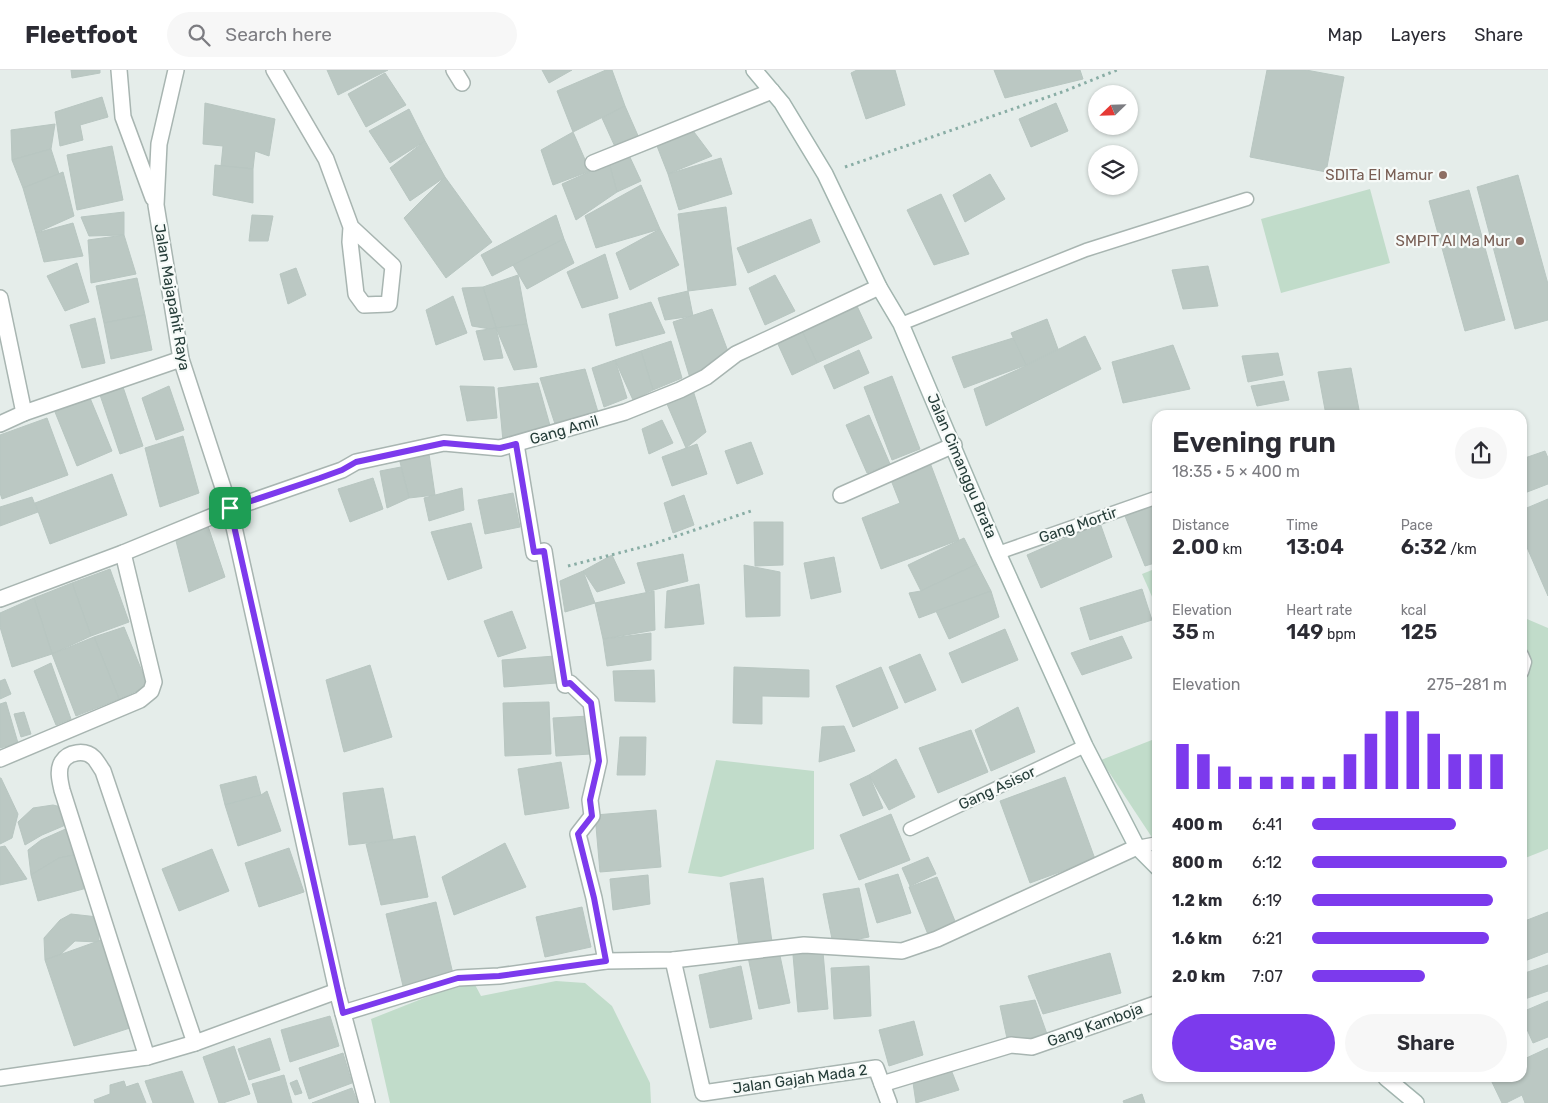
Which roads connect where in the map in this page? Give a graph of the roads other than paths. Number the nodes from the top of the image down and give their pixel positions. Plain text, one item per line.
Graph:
1 (119, 70) edge
2 (176, 70) edge
3 (274, 70) edge
4 (754, 70) edge
5 (772, 91) junction
6 (593, 163) dead end
7 (1247, 199) dead end
8 (156, 205) junction
9 (351, 227) junction
10 (879, 287) junction
11 (0, 298) edge
12 (901, 324) junction
13 (181, 359) junction
14 (24, 413) junction
15 (0, 424) edge
16 (516, 444) junction
17 (954, 445) junction
18 (841, 495) dead end
19 (1152, 499) edge
20 (230, 508) junction
21 (123, 553) junction
22 (998, 553) junction
23 (0, 599) edge
24 (1085, 746) junction
25 (0, 759) edge
26 (910, 829) dead end
27 (1152, 843) edge
28 (1137, 847) junction
29 (1152, 862) edge
30 (673, 960) junction
31 (606, 961) junction
32 (337, 991) junction
33 (1152, 1005) edge
34 (343, 1013) junction
35 (195, 1043) junction
36 (147, 1057) junction
37 (0, 1078) edge
38 (1391, 1082) edge
39 (882, 1084) junction
40 (367, 1103) edge
41 (889, 1103) edge
42 (1416, 1103) edge

1 - 8 street
2 - 8 street, Jalan Majapahit Raya
3 - 9 street
4 - 5 street, Jalan Cimanggu Brata
5 - 6 street
5 - 10 street, Jalan Cimanggu Brata
7 - 12 lane
8 - 13 street, Jalan Majapahit Raya
9 - 9 street
10 - 12 street, Jalan Cimanggu Brata
10 - 16 street, Gang Amil
11 - 14 street
12 - 17 street, Jalan Cimanggu Brata
13 - 14 street
13 - 20 street, Jalan Majapahit Raya
14 - 15 street
16 - 20 street, Gang Amil
16 - 31 street
17 - 18 street
17 - 22 street, Jalan Cimanggu Brata
19 - 22 lane, Gang Mortir
20 - 21 street, Gang Amil
20 - 32 street, Jalan Majapahit Raya
21 - 23 street, Gang Amil
21 - 25 street
22 - 24 street, Jalan Cimanggu Brata
24 - 26 lane, Gang Asisor
24 - 28 street, Jalan Cimanggu Brata
27 - 28 lane
28 - 29 street, Jalan Cimanggu Brata
28 - 30 street
30 - 31 street
30 - 39 street, Jalan Gajah Mada 2
31 - 34 street
32 - 34 street, Jalan Majapahit Raya
32 - 35 street
33 - 39 street, Gang Kamboja
34 - 40 street, Jalan Majapahit Raya
35 - 36 street
35 - 36 street
36 - 37 street
38 - 42 street
39 - 41 street, Jalan Gajah Mada 2

